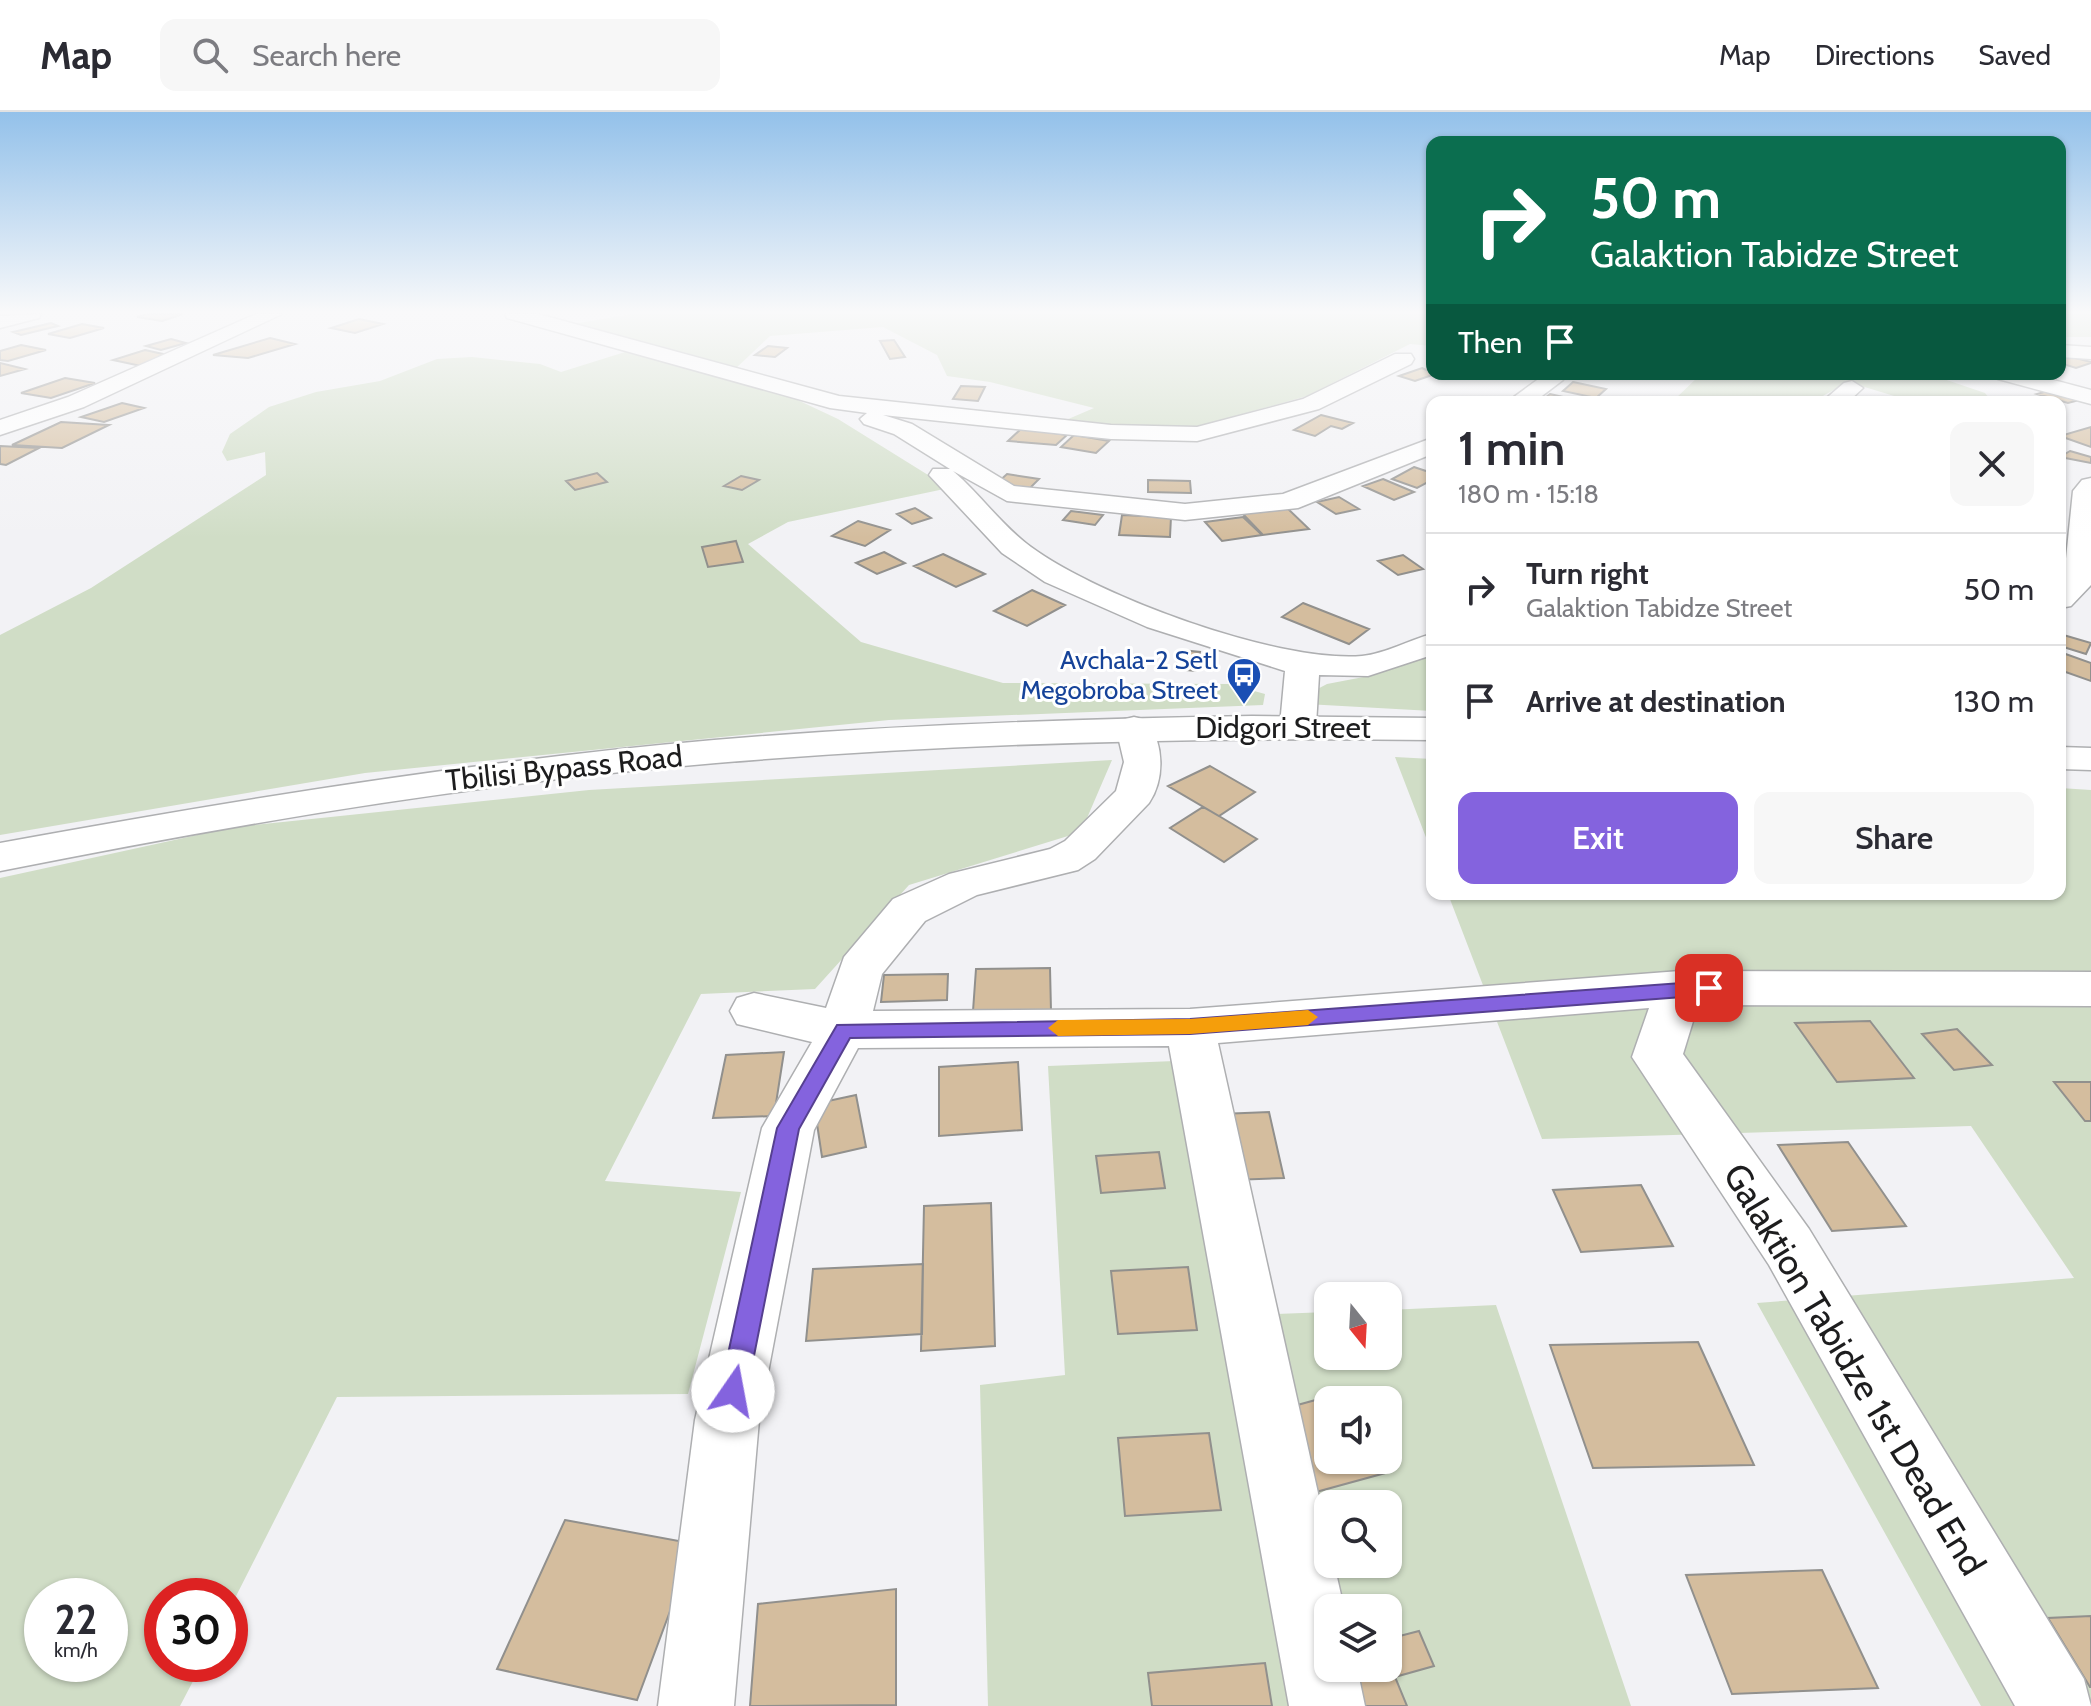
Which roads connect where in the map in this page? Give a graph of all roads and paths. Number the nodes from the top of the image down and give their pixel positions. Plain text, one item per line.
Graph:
1 (106, 388) edge
2 (772, 388) edge
3 (1343, 388) edge
4 (2059, 388) edge
5 (2091, 397) edge
6 (850, 411) junction
7 (0, 428) edge
8 (1426, 447) edge
9 (2091, 486) edge
10 (2066, 593) edge
11 (1426, 646) edge
12 (1302, 665) junction
13 (1298, 725) junction
14 (1134, 728) junction
15 (1426, 729) edge
16 (2066, 758) edge
17 (2091, 759) edge
18 (0, 857) edge
19 (1680, 988) junction
20 (2091, 989) edge
21 (754, 1011) dead end
22 (1190, 1027) junction
23 (844, 1030) junction
24 (696, 1706) edge
25 (1327, 1706) edge
26 (2057, 1706) edge

1 - 7 main road
2 - 6 main road
3 - 6 main road
4 - 5 main road
6 - 8 main road
6 - 12 main road
9 - 10 main road
11 - 12 main road
12 - 13 main road
13 - 14 main road, Didgori Street
13 - 15 main road, Didgori Street
14 - 18 main road, Tbilisi Bypass Road
14 - 23 main road
16 - 17 main road
19 - 20 main road
19 - 22 main road
19 - 26 main road, Galaktion Tabidze 1st Dead End
21 - 23 main road
22 - 23 main road
22 - 25 main road
23 - 24 main road

